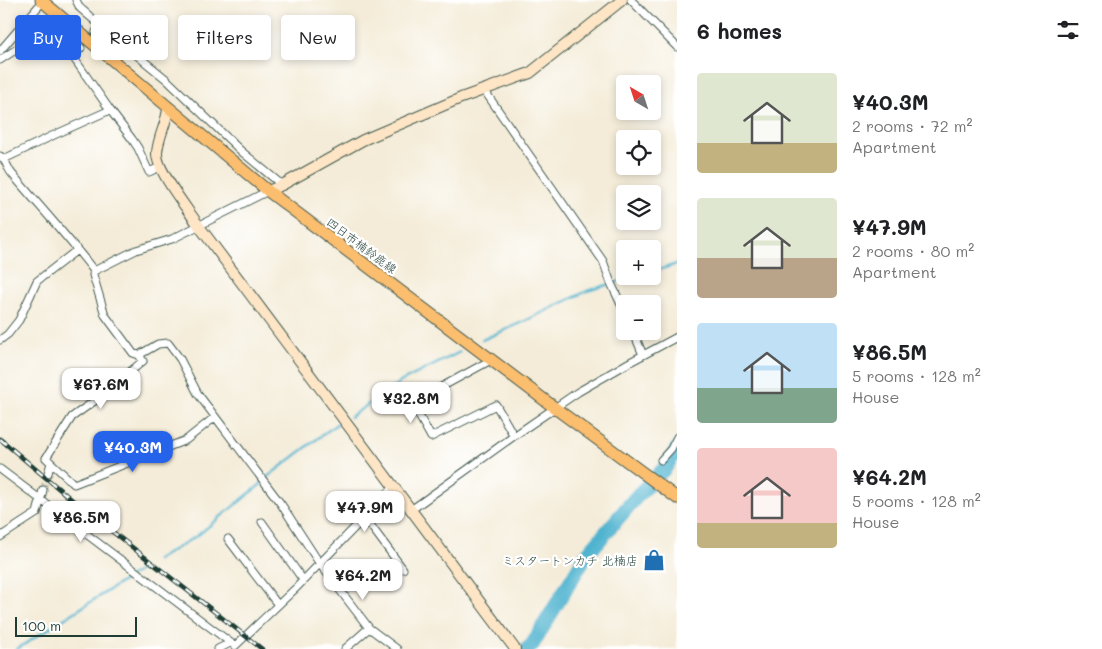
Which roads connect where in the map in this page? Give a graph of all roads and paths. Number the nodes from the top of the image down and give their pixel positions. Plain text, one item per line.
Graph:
1 (43, 0) edge
2 (76, 0) edge
3 (622, 0) edge
4 (631, 0) edge
5 (677, 47) edge
6 (0, 50) edge
7 (15, 50) edge
8 (0, 60) edge
9 (75, 60) edge
10 (484, 90) junction
11 (168, 108) junction
12 (110, 110) junction
13 (2, 158) edge
14 (160, 167) junction
15 (282, 185) junction
16 (268, 191) junction
17 (199, 226) junction
18 (77, 250) junction
19 (94, 271) junction
20 (616, 295) edge
21 (677, 338) edge
22 (0, 340) edge
23 (636, 340) edge
24 (139, 355) junction
25 (643, 356) junction
26 (491, 360) junction
27 (555, 408) junction
28 (215, 417) junction
29 (514, 436) junction
30 (677, 437) edge
31 (661, 460) dead end
32 (51, 463) junction
33 (0, 469) edge
34 (48, 473) tunnel mouth
35 (394, 488) junction
36 (43, 490) tunnel mouth
37 (40, 498) junction
38 (677, 498) edge
39 (411, 510) junction
40 (365, 518) junction
41 (262, 522) dead end
42 (0, 537) edge
43 (228, 539) dead end
44 (320, 564) junction
45 (403, 569) dead end
46 (303, 580) junction
47 (278, 605) junction
48 (370, 628) junction
49 (230, 643) junction
50 (218, 649) edge
51 (345, 649) edge
52 (397, 649) edge
53 (515, 649) edge

1 - 6 street
1 - 11 main road, 四日市楠鈴鹿線
2 - 15 street
3 - 10 street
4 - 5 street
7 - 8 street
9 - 12 street
10 - 15 street
10 - 20 street
11 - 14 street
11 - 16 main road, 四日市楠鈴鹿線
12 - 13 street
12 - 14 street
13 - 18 street
14 - 17 street
15 - 16 street
16 - 17 street
16 - 26 main road, 四日市楠鈴鹿線
17 - 19 street
17 - 35 street
18 - 19 street
18 - 22 street
19 - 24 street
21 - 25 street
23 - 25 street
24 - 28 street
24 - 32 street
25 - 27 street
26 - 27 main road, 四日市楠鈴鹿線
26 - 29 street
27 - 29 street
27 - 38 main road, 四日市楠鈴鹿線
28 - 32 street
28 - 44 street
29 - 39 street
30 - 31 street
32 - 34 street
33 - 37 street
35 - 39 street
35 - 40 street
36 - 37 street
37 - 42 street
37 - 49 street
39 - 53 street
40 - 44 street
40 - 45 street
41 - 46 street
43 - 47 street
44 - 46 street
44 - 48 street
46 - 47 street
47 - 49 street
48 - 51 street
48 - 52 street
49 - 50 street

